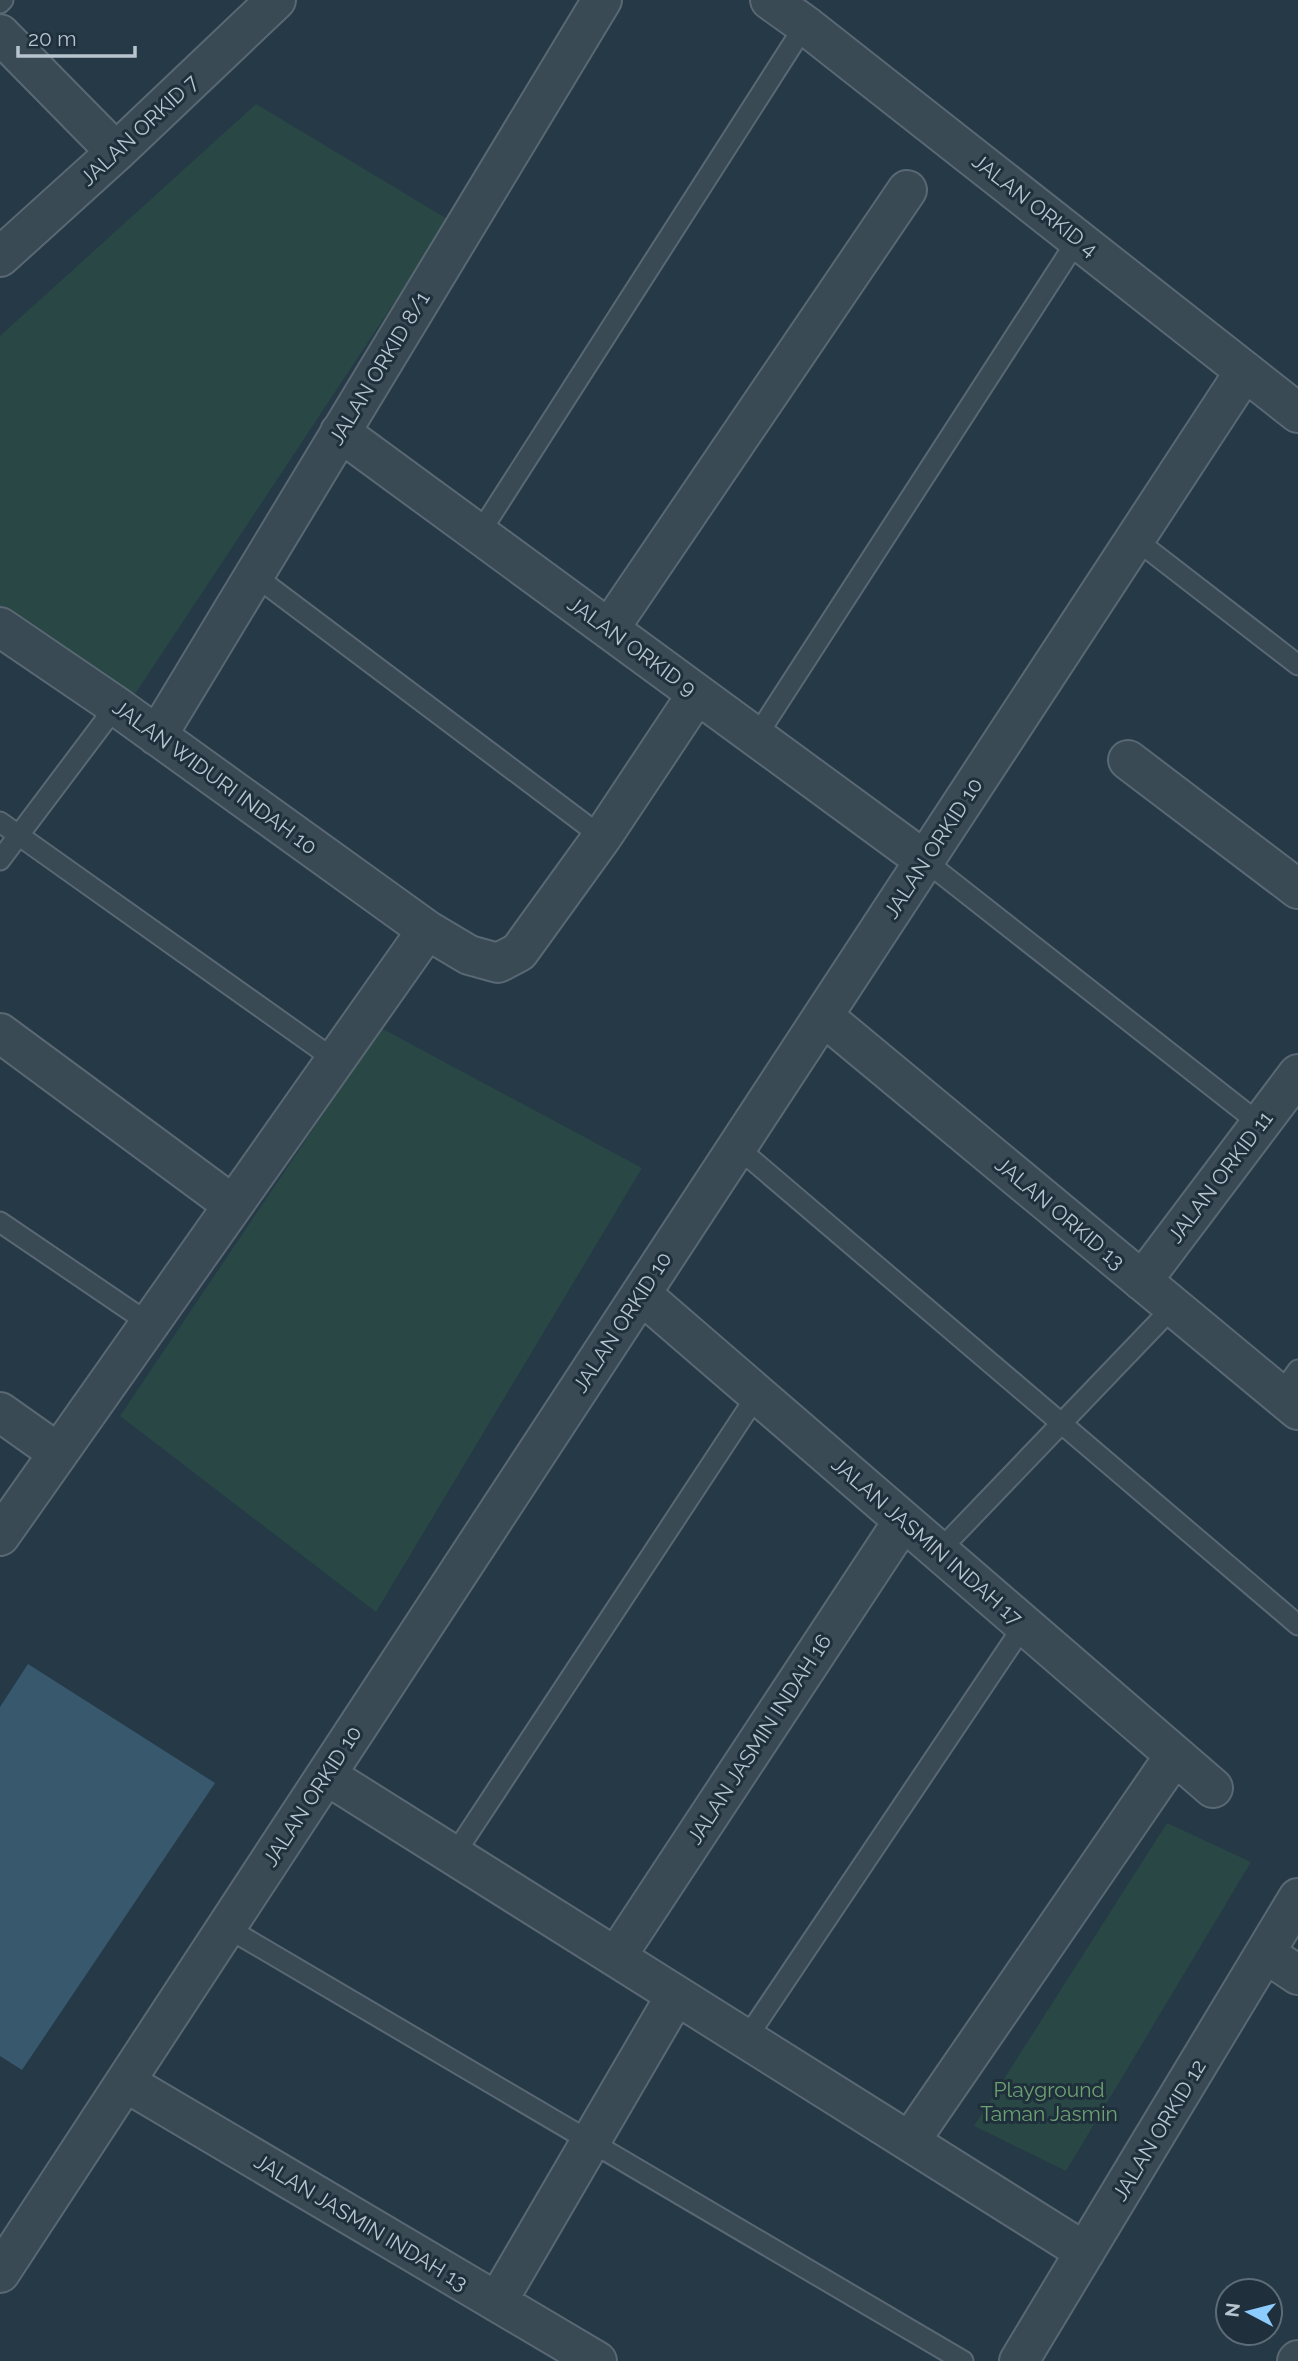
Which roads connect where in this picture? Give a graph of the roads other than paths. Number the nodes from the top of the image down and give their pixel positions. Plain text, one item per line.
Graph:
1 (276, 0) edge
2 (603, 0) edge
3 (770, 0) edge
4 (806, 25) junction
5 (0, 34) edge
6 (117, 152) junction
7 (907, 190) dead end
8 (1078, 239) junction
9 (0, 257) edge
10 (1245, 371) junction
11 (1298, 413) edge
12 (340, 432) junction
13 (479, 534) junction
14 (1135, 539) junction
15 (254, 575) junction
16 (0, 627) edge
17 (609, 629) junction
18 (1298, 665) edge
19 (697, 694) junction
20 (116, 706) junction
21 (157, 736) junction
22 (756, 737) junction
23 (1129, 760) dead end
24 (0, 822) edge
25 (18, 835) junction
26 (602, 837) junction
27 (0, 860) edge
28 (924, 860) junction
29 (1298, 889) edge
30 (427, 930) junction
31 (823, 1016) junction
32 (0, 1033) edge
33 (335, 1060) junction
34 (1298, 1074) edge
35 (1260, 1124) junction
36 (737, 1147) junction
37 (233, 1205) junction
38 (0, 1222) edge
39 (1142, 1281) junction
40 (641, 1294) junction
41 (1173, 1307) junction
42 (150, 1324) junction
43 (1292, 1392) edge
44 (757, 1395) junction
45 (0, 1412) edge
46 (1061, 1424) junction
47 (58, 1453) junction
48 (903, 1521) junction
49 (0, 1536) edge
50 (939, 1551) junction
51 (1024, 1625) junction
52 (1298, 1625) edge
53 (1175, 1755) junction
54 (326, 1775) junction
55 (1213, 1788) dead end
56 (454, 1855) junction
57 (1298, 1898) edge
58 (226, 1927) junction
59 (1265, 1953) junction
60 (616, 1956) junction
61 (1298, 1975) edge
62 (677, 1995) junction
63 (746, 2039) junction
64 (125, 2082) junction
65 (591, 2141) junction
66 (910, 2141) junction
67 (1085, 2252) junction
68 (0, 2273) edge
69 (497, 2302) junction
70 (597, 2361) edge
71 (963, 2361) edge
72 (1019, 2361) edge

1 - 6 street, JALAN ORKID 7
2 - 12 street, JALAN ORKID 8/1
3 - 4 street, JALAN ORKID 4
4 - 8 street, JALAN ORKID 4
4 - 13 lane
5 - 6 street
6 - 9 street, JALAN ORKID 7
7 - 17 street
8 - 10 street, JALAN ORKID 4
8 - 22 lane
10 - 11 street, JALAN ORKID 4
10 - 14 street, JALAN ORKID 10
12 - 13 street, JALAN ORKID 9
12 - 15 street, JALAN ORKID 8/1
13 - 17 street, JALAN ORKID 9
14 - 18 lane
14 - 28 street, JALAN ORKID 10
15 - 21 street, JALAN ORKID 8/1
15 - 26 lane
16 - 20 street, JALAN WIDURI INDAH 10
17 - 19 street, JALAN ORKID 9
19 - 22 street, JALAN ORKID 9
19 - 26 street
20 - 21 street, JALAN WIDURI INDAH 10
20 - 25 lane
21 - 30 street, JALAN WIDURI INDAH 10
22 - 28 street, JALAN ORKID 9
23 - 29 street
24 - 25 lane
25 - 27 lane
25 - 33 lane
26 - 30 street, JALAN WIDURI INDAH 10
28 - 31 street, JALAN ORKID 10
28 - 35 lane
30 - 33 street
31 - 36 street, JALAN ORKID 10
31 - 39 street, JALAN ORKID 13
32 - 37 street
33 - 37 street
34 - 35 street, JALAN ORKID 11
35 - 39 street, JALAN ORKID 11
36 - 40 street, JALAN ORKID 10
36 - 46 lane
37 - 42 street
38 - 42 lane
39 - 41 street, JALAN ORKID 13
40 - 44 street, JALAN JASMIN INDAH 17
40 - 54 street, JALAN ORKID 10
41 - 43 street, JALAN ORKID 13
41 - 46 lane
42 - 47 street
44 - 48 street, JALAN JASMIN INDAH 17
44 - 56 lane
45 - 47 street
46 - 50 lane
46 - 52 lane
47 - 49 street
48 - 50 street, JALAN JASMIN INDAH 17
48 - 60 street, JALAN JASMIN INDAH 16
50 - 51 street, JALAN JASMIN INDAH 17
51 - 53 street, JALAN JASMIN INDAH 17
51 - 63 lane
53 - 55 street, JALAN JASMIN INDAH 17
53 - 66 street
54 - 56 street
54 - 58 street, JALAN ORKID 10
56 - 60 street
57 - 59 street, JALAN ORKID 12
58 - 64 street, JALAN ORKID 10
58 - 65 lane
59 - 61 street
59 - 67 street, JALAN ORKID 12
60 - 62 street
62 - 63 street
62 - 65 street
63 - 66 street
64 - 68 street, JALAN ORKID 10
64 - 69 street, JALAN JASMIN INDAH 13
65 - 69 street
65 - 71 lane
66 - 67 street
67 - 72 street, JALAN ORKID 12
69 - 70 street, JALAN JASMIN INDAH 13

